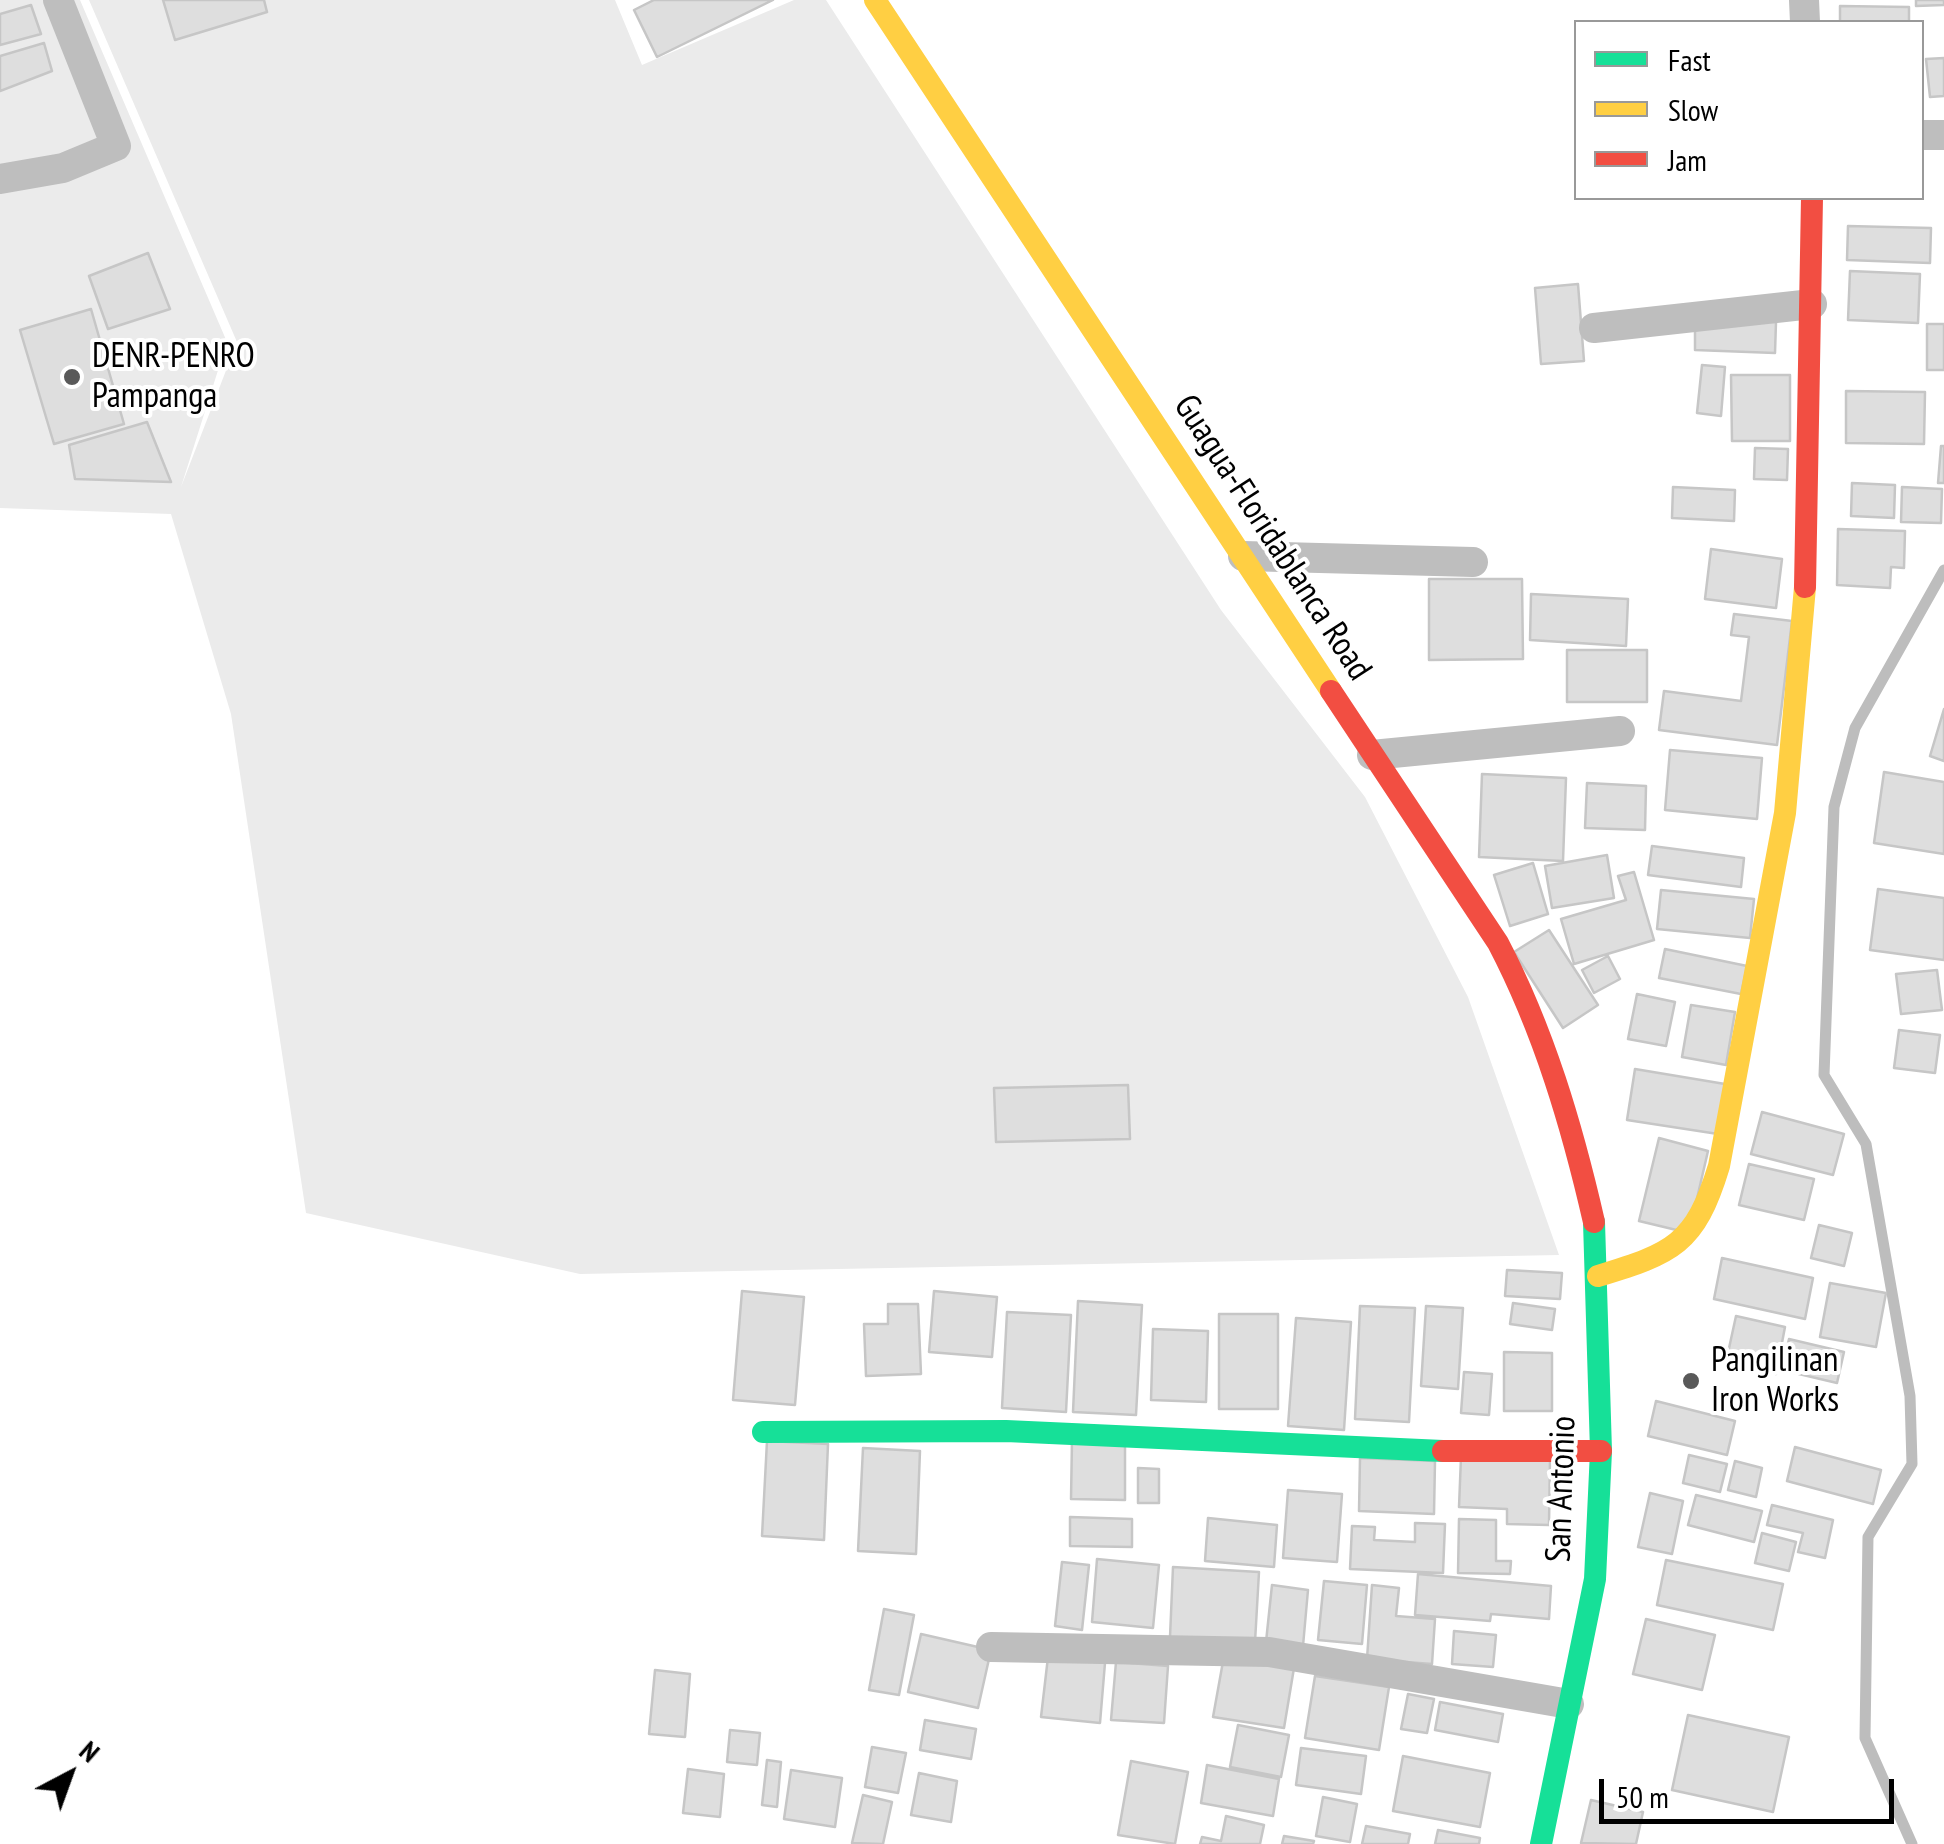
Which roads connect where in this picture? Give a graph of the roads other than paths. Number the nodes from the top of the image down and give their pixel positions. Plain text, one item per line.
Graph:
1 (58, 0) edge
2 (875, 0) edge
3 (0, 179) edge
4 (1812, 200) edge
5 (1812, 304) junction
6 (1594, 328) dead end
7 (1242, 556) junction
8 (1473, 562) dead end
9 (1620, 731) dead end
10 (1372, 755) junction
11 (1574, 1133) joint
12 (1598, 1276) junction
13 (763, 1432) dead end
14 (1601, 1451) junction
15 (992, 1646) dead end
16 (1569, 1704) junction
17 (1541, 1844) edge

1 - 3 street
2 - 7 main road, Guagua-Floridablanca Road
4 - 5 main road
5 - 6 street
5 - 12 main road
7 - 8 street
7 - 10 main road, Guagua-Floridablanca Road
9 - 10 street
10 - 11 main road, Guagua-Floridablanca Road
11 - 12 main road, San Antonio
12 - 14 main road, San Antonio
13 - 14 main road
14 - 16 main road, San Antonio
15 - 16 street
16 - 17 main road, San Antonio

